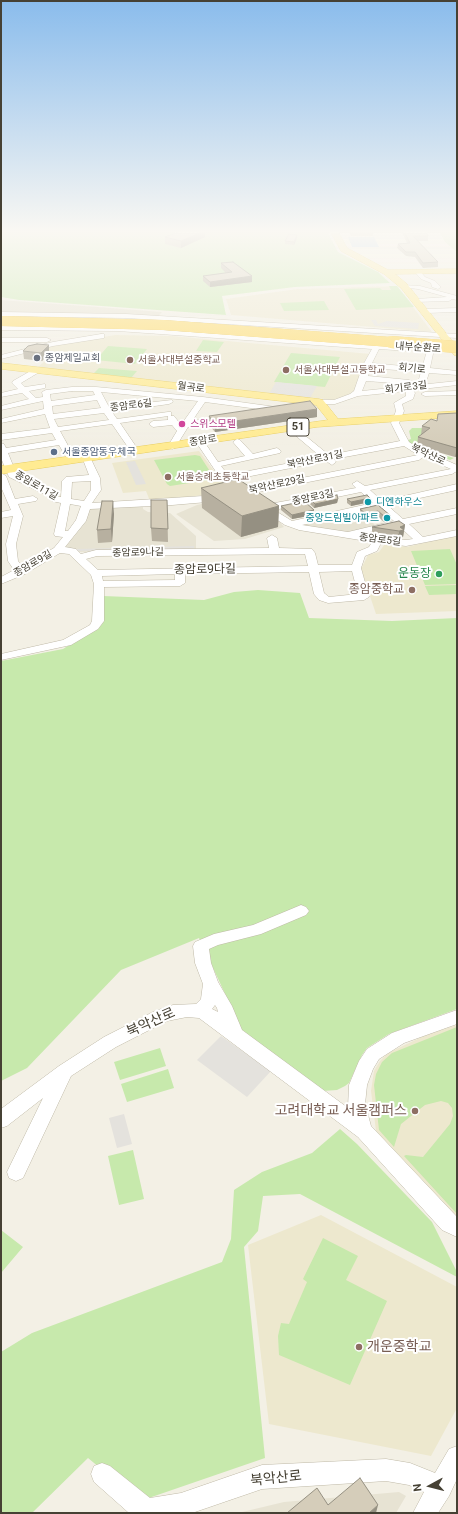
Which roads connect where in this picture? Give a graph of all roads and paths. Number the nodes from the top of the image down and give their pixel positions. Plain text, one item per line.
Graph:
1 (418, 304) edge
2 (457, 310) edge
3 (425, 311) junction
4 (1, 314) edge
5 (89, 315) junction
6 (1, 320) edge
7 (67, 325) dead end
8 (1, 328) edge
9 (39, 328) junction
10 (82, 329) junction
11 (143, 331) junction
12 (457, 331) edge
13 (443, 335) junction
14 (457, 336) edge
15 (3, 339) edge
16 (457, 339) edge
17 (33, 340) junction
18 (56, 343) junction
19 (376, 347) junction
20 (1, 349) edge
21 (431, 351) junction
22 (457, 351) edge
23 (1, 357) edge
24 (368, 362) junction
25 (1, 366) edge
26 (426, 367) junction
27 (37, 370) junction
28 (457, 373) edge
29 (363, 378) junction
30 (457, 383) edge
31 (422, 385) junction
32 (42, 386) dead end
33 (96, 389) junction
34 (24, 390) junction
35 (409, 391) junction
36 (457, 393) edge
37 (355, 394) junction
38 (1, 395) edge
39 (101, 397) junction
40 (199, 399) junction
41 (35, 401) junction
42 (318, 402) junction
43 (159, 403) junction
44 (1, 408) edge
45 (48, 408) junction
46 (106, 409) junction
47 (168, 414) junction
48 (457, 414) edge
49 (397, 417) junction
50 (1, 421) edge
51 (114, 421) junction
52 (174, 422) junction
53 (335, 422) junction
54 (183, 428) junction
55 (292, 428) junction
56 (120, 429) junction
57 (11, 436) junction
58 (58, 436) junction
59 (1, 437) edge
60 (200, 442) junction
61 (237, 442) dead end
62 (405, 443) junction
63 (172, 446) junction
64 (2, 449) edge
65 (135, 451) junction
66 (277, 451) dead end
67 (421, 456) junction
68 (86, 457) junction
69 (251, 457) junction
70 (327, 458) junction
71 (72, 460) junction
72 (216, 465) junction
73 (455, 470) edge
74 (343, 472) junction
75 (4, 477) edge
76 (96, 478) junction
77 (226, 478) junction
78 (362, 488) junction
79 (457, 488) edge
80 (240, 493) junction
81 (8, 499) edge
82 (33, 499) dead end
83 (66, 500) junction
84 (87, 504) junction
85 (380, 504) junction
86 (265, 509) junction
87 (457, 511) edge
88 (17, 512) junction
89 (1, 515) edge
90 (400, 522) junction
91 (290, 524) junction
92 (15, 528) junction
93 (302, 528) junction
94 (1, 530) edge
95 (457, 533) edge
96 (71, 534) junction
97 (344, 535) junction
98 (272, 538) dead end
99 (378, 540) junction
100 (317, 541) dead end
101 (422, 541) junction
102 (6, 545) edge
103 (58, 550) junction
104 (275, 551) junction
105 (198, 552) junction
106 (79, 558) junction
107 (13, 561) junction
108 (1, 564) edge
109 (356, 568) junction
110 (198, 570) junction
111 (314, 570) junction
112 (21, 572) junction
113 (97, 579) junction
114 (1, 582) edge
115 (1, 657) edge
116 (301, 911) dead end
117 (212, 1009) junction
118 (457, 1017) edge
119 (64, 1071) junction
120 (1, 1120) edge
121 (364, 1131) junction
122 (16, 1172) dead end
123 (454, 1230) edge
124 (457, 1458) edge
125 (102, 1474) dead end
126 (441, 1488) junction
127 (425, 1513) edge

1 - 3 main road
2 - 3 street
3 - 13 main road
4 - 5 street
5 - 10 street
5 - 13 street
6 - 22 highway, 내부순환로, bridge
7 - 22 highway, 내부순환로, bridge
8 - 9 street
9 - 10 street
9 - 15 street
10 - 11 street
11 - 18 street
11 - 19 street
12 - 13 street
13 - 14 street
13 - 16 street
13 - 22 main road
15 - 17 street
17 - 18 street
17 - 20 street
18 - 23 street
19 - 21 street
19 - 24 street
21 - 22 street
21 - 26 street
24 - 26 street, 회기로
24 - 29 street
25 - 27 main road, 월곡로
26 - 28 street, 회기로
26 - 31 street
27 - 34 street
27 - 42 main road, 월곡로
29 - 31 street
29 - 37 street
30 - 31 street, 회기로3길
31 - 35 street, 회기로3길
32 - 34 street
33 - 39 street
33 - 40 street
33 - 45 street
34 - 38 street
34 - 41 street
35 - 36 street, 회기로
35 - 37 street, 회기로3길
35 - 49 street
37 - 42 street, 회기로3길
39 - 45 street
39 - 46 street
40 - 43 street
40 - 54 street
40 - 54 street
41 - 44 street
41 - 45 street
42 - 53 main road
43 - 46 street, 종암로6길
43 - 47 street, 종암로6길
45 - 46 street, 종암로6길
45 - 50 street
45 - 58 street
46 - 51 street
47 - 51 street
47 - 52 street, 종암로6길
48 - 49 main road, 종암로 / 51
49 - 53 main road, 종암로 / 51
49 - 62 street, 북악산로
50 - 57 street
51 - 56 street
51 - 58 street
52 - 54 street, 종암로6길
52 - 56 street
53 - 55 main road, 종암로 / 51
54 - 63 street
55 - 60 main road, 종암로 / 51
55 - 70 street
56 - 58 street
56 - 65 street
57 - 58 street
57 - 59 street
58 - 64 street
58 - 71 street
60 - 63 main road, 종암로 / 51
60 - 72 street, 종암로5길
61 - 69 street
62 - 67 street, 북악산로
62 - 70 street, 북악산로31길
63 - 65 main road, 종암로 / 51
64 - 75 street
65 - 68 main road, 종암로 / 51
66 - 69 street
67 - 73 street, 북악산로
67 - 74 street, 북악산로29길
68 - 71 main road, 종암로 / 51
68 - 76 street
69 - 72 street
70 - 74 street
70 - 77 street, 북악산로31길
71 - 75 main road, 종암로 / 51
72 - 77 street, 종암로5길
73 - 78 street, 종암로3길
74 - 78 street
74 - 80 street, 북악산로29길
75 - 81 street
75 - 83 street, 종암로11길
76 - 83 street
76 - 84 street, 종암로9길
77 - 80 street, 종암로5길
78 - 85 street
78 - 86 street, 종암로3길
79 - 85 street, 종암로3길
80 - 84 street, 북악산로29길
80 - 86 street, 종암로5길
81 - 82 street
81 - 88 street
83 - 84 street
83 - 96 street, 종암로11길
84 - 96 street, 종암로9길
85 - 90 street
85 - 91 street, 종암로3길
86 - 91 street, 종암로5길
87 - 90 street
88 - 89 street
88 - 92 street
90 - 97 street
90 - 101 street
91 - 93 street, 종암로5길
92 - 94 street
92 - 102 street
93 - 97 street, 종암로5길
93 - 100 street, 종암로5길
95 - 101 street, 종암로5길
96 - 103 street, 종암로9길
97 - 99 street, 종암로5길
98 - 104 street
99 - 101 street, 종암로5길
99 - 109 street
102 - 107 street
103 - 106 street
103 - 112 street, 종암로9길
104 - 105 street, 종암로9나길
104 - 111 street, 종암로9나길
105 - 106 street, 종암로9나길
105 - 110 street
106 - 113 street
107 - 108 street
107 - 112 street
109 - 111 street, 종암로9다길
109 - 111 street
110 - 111 street, 종암로9다길
110 - 113 street, 종암로9다길
112 - 114 street, 종암로9길
113 - 115 street
116 - 117 street
117 - 119 street, 북악산로
117 - 121 street
118 - 121 street
119 - 120 street, 북악산로
119 - 122 street
121 - 123 street
124 - 126 street
125 - 126 street, 북악산로
126 - 127 street

